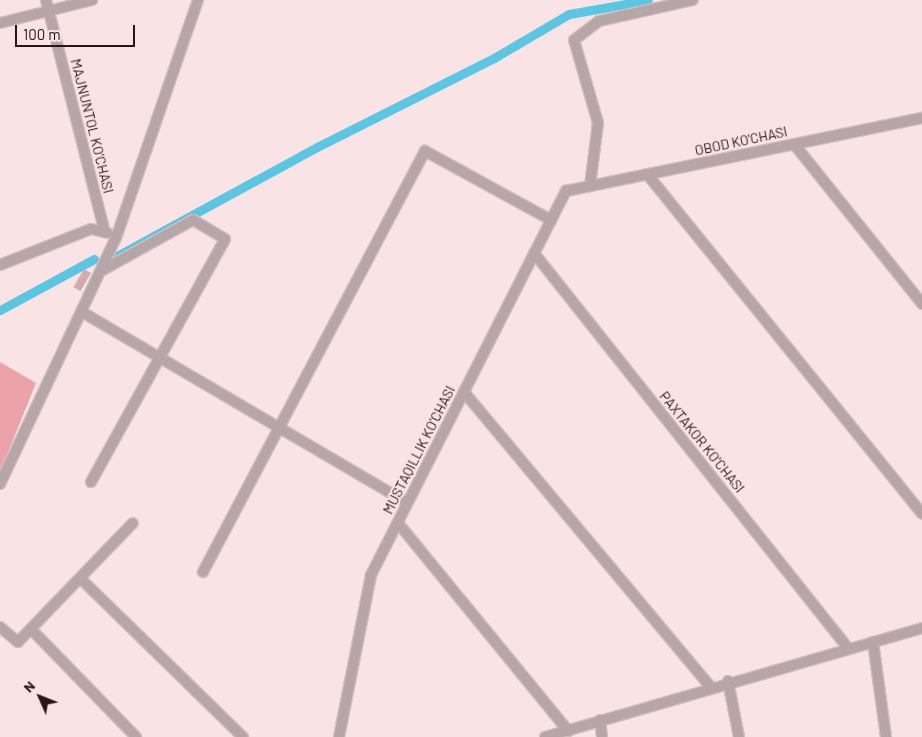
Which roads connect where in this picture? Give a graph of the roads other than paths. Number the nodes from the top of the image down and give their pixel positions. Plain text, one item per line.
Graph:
1 (46, 0) edge
2 (92, 0) edge
3 (189, 0) edge
4 (198, 0) edge
5 (692, 0) edge
6 (49, 12) junction
7 (193, 13) junction
8 (0, 23) edge
9 (922, 118) edge
10 (794, 144) junction
11 (647, 174) junction
12 (590, 186) junction
13 (566, 191) joint
14 (551, 220) junction
15 (104, 230) junction
16 (116, 238) junction
17 (534, 253) junction
18 (0, 265) edge
19 (101, 271) junction
20 (922, 304) edge
21 (82, 312) junction
22 (160, 358) junction
23 (464, 392) junction
24 (278, 427) junction
25 (91, 482) dead end
26 (0, 484) edge
27 (407, 503) junction
28 (922, 514) edge
29 (133, 523) dead end
30 (398, 523) junction
31 (203, 572) dead end
32 (81, 579) junction
33 (0, 626) edge
34 (922, 628) edge
35 (31, 629) junction
36 (873, 642) junction
37 (848, 648) junction
38 (728, 681) junction
39 (710, 686) junction
40 (600, 720) junction
41 (568, 731) junction
42 (136, 737) edge
43 (243, 737) edge
44 (339, 737) edge
45 (545, 737) edge
46 (602, 737) edge
47 (739, 737) edge
48 (886, 737) edge

1 - 6 street, MAJNUNTOL KO'CHASI
2 - 6 street
3 - 7 street
4 - 7 street
5 - 12 street
6 - 8 street
6 - 15 street, MAJNUNTOL KO'CHASI
7 - 16 street
9 - 10 street, OBOD KO'CHASI
10 - 11 street, OBOD KO'CHASI
10 - 20 street
11 - 12 street, OBOD KO'CHASI
11 - 28 street
12 - 13 street, OBOD KO'CHASI
13 - 14 street, MUSTAQILLIK KO'CHASI
14 - 17 street, MUSTAQILLIK KO'CHASI
14 - 24 street
15 - 16 street
15 - 18 street
16 - 19 street
17 - 23 street, MUSTAQILLIK KO'CHASI
17 - 37 street, PAXTAKOR KO'CHASI
19 - 21 street
19 - 22 street
21 - 22 street
21 - 26 street
22 - 24 street
22 - 25 street
23 - 27 street, MUSTAQILLIK KO'CHASI
23 - 39 street
24 - 27 street
24 - 31 street
27 - 30 street, MUSTAQILLIK KO'CHASI
29 - 32 street
30 - 41 street
30 - 44 street, MUSTAQILLIK KO'CHASI
32 - 35 street
32 - 43 street
33 - 35 street
34 - 36 street
35 - 42 street
36 - 37 street
36 - 48 street
37 - 38 street
38 - 39 street
38 - 47 street
39 - 40 street
40 - 41 street
40 - 46 street
41 - 45 street

